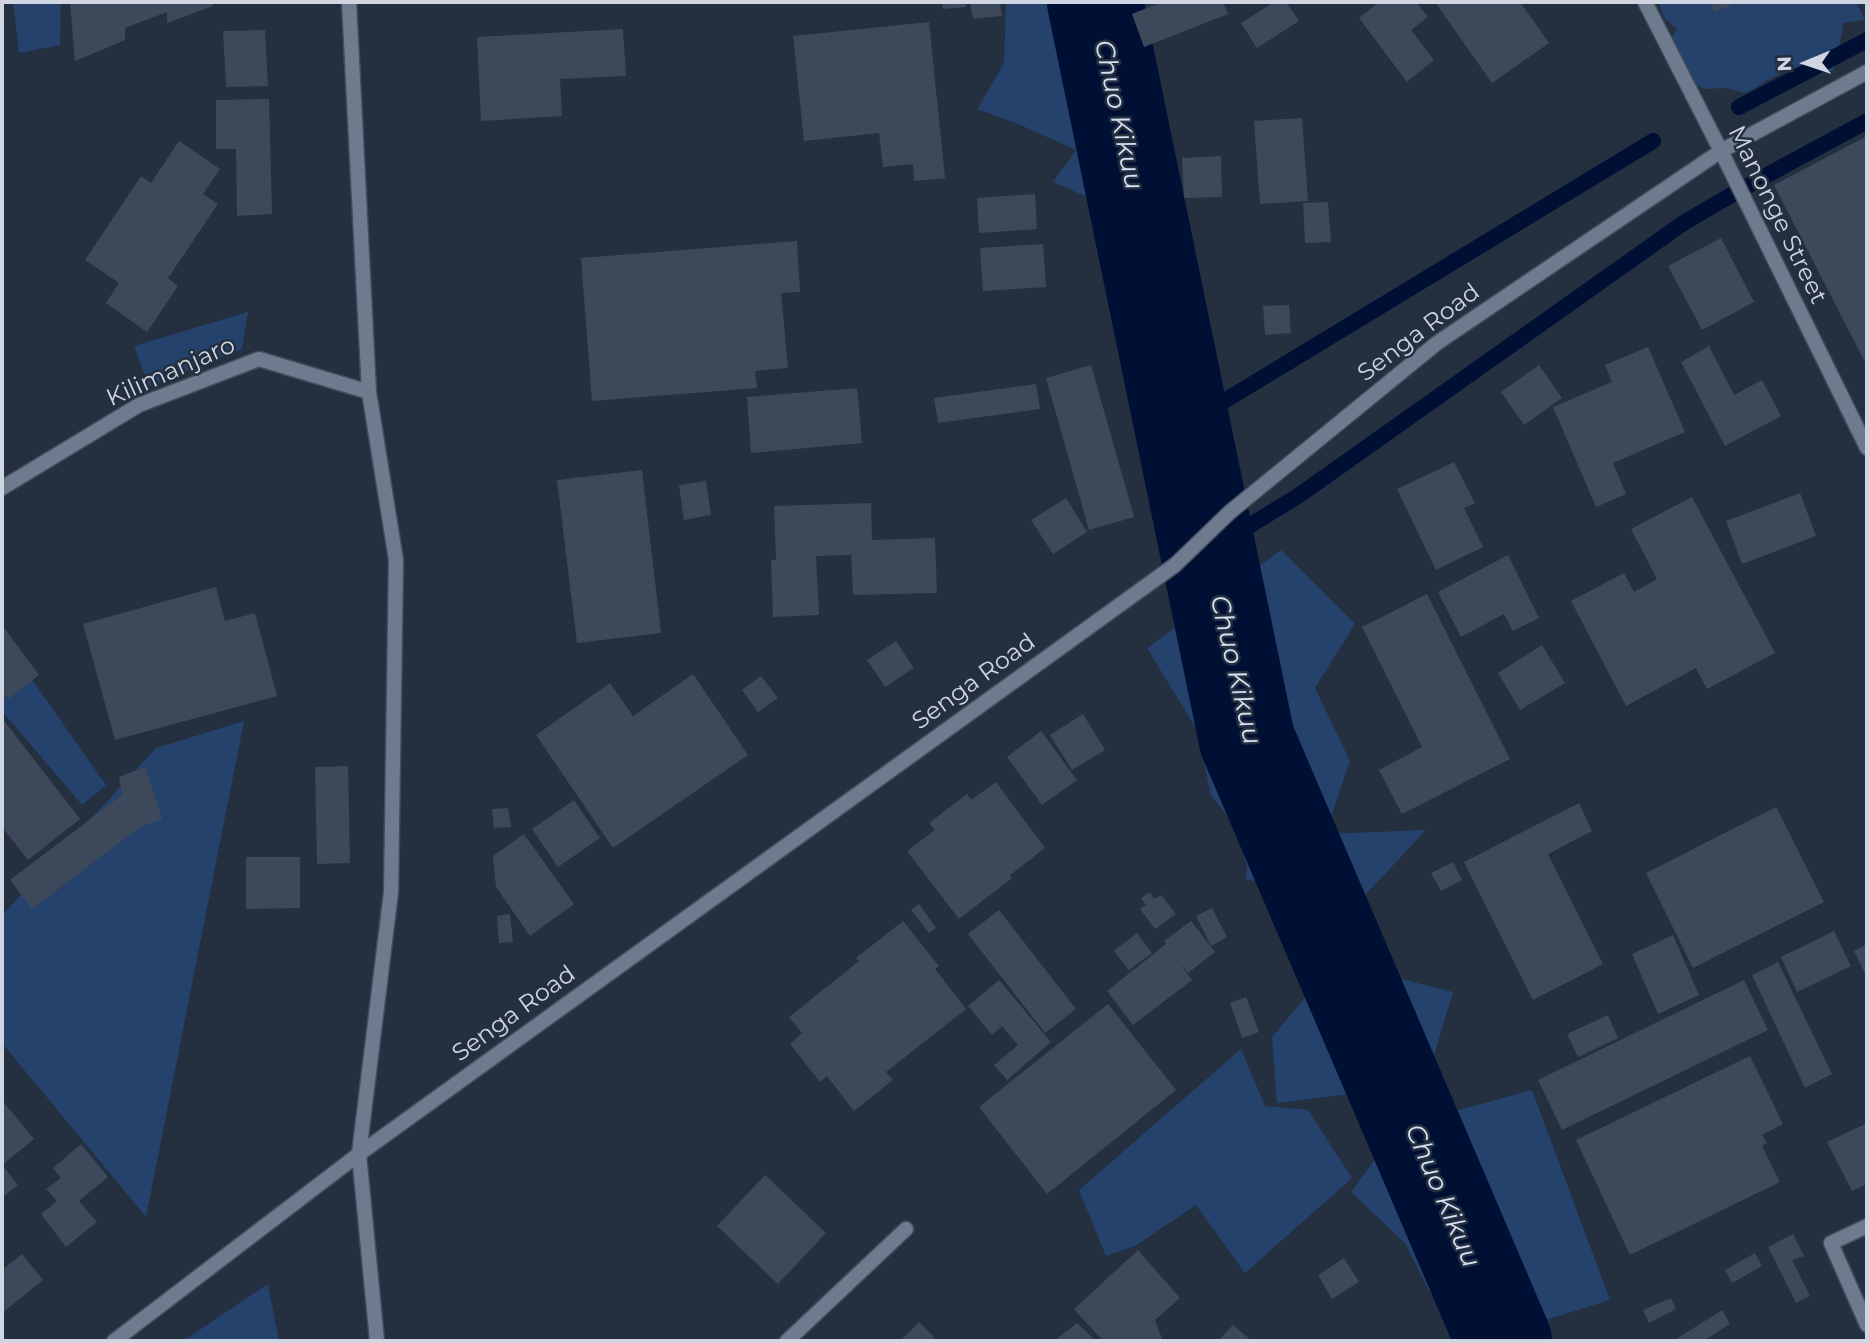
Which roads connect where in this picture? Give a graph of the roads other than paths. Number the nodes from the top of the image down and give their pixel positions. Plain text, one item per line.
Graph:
1 (349, 2) edge
2 (1645, 2) edge
3 (1867, 72) edge
4 (1721, 151) junction
5 (369, 392) junction
6 (1867, 448) edge
7 (2, 488) edge
8 (359, 1154) junction
9 (1867, 1226) edge
10 (906, 1229) dead end
11 (1867, 1325) edge
12 (114, 1341) edge
13 (377, 1341) edge
14 (787, 1341) edge

1 - 5 street
2 - 4 street, Manonge Street
3 - 4 street, Senga Road
4 - 6 street, Manonge Street
4 - 8 street, Senga Road
5 - 7 street, Kilimanjaro
5 - 8 street
8 - 12 street, Senga Road
8 - 13 street
9 - 11 street
10 - 14 street

